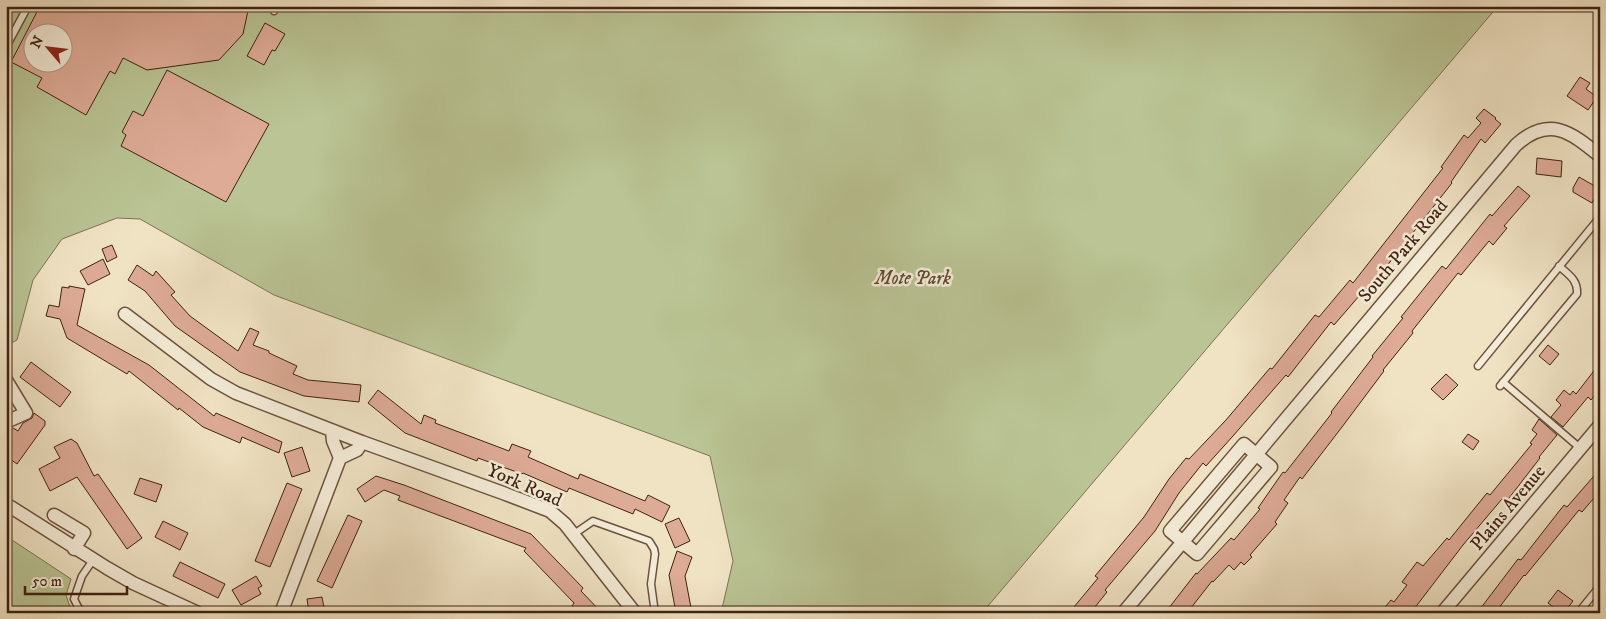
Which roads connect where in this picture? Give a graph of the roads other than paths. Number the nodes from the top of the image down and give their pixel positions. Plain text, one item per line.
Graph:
1 (28, 6) edge
2 (6, 47) edge
3 (1600, 156) edge
4 (1600, 217) edge
5 (1559, 266) junction
6 (125, 314) dead end
7 (1478, 366) dead end
8 (6, 380) edge
9 (6, 422) edge
10 (1600, 424) edge
11 (332, 431) junction
12 (362, 442) junction
13 (1580, 448) junction
14 (1256, 454) junction
15 (340, 458) junction
16 (6, 504) edge
17 (54, 515) dead end
18 (574, 534) junction
19 (1182, 542) junction
20 (74, 549) junction
21 (93, 560) junction
22 (1600, 586) edge
23 (81, 613) edge
24 (198, 613) edge
25 (280, 613) edge
26 (635, 613) edge
27 (653, 613) edge
28 (1123, 613) edge
29 (1442, 613) edge
30 (1578, 613) edge

1 - 2 lane
3 - 14 street, South Park Road
4 - 5 lane
5 - 7 lane
5 - 13 lane
6 - 11 street, York Road
8 - 9 street
10 - 13 street, Plains Avenue
11 - 12 street, York Road
11 - 15 street
12 - 15 street
12 - 18 street, York Road
13 - 29 street, Plains Avenue
14 - 19 street, South Park Road
14 - 19 street
15 - 25 street
16 - 20 street
17 - 20 street
18 - 26 street, York Road
18 - 27 lane
19 - 28 street, South Park Road
20 - 21 street
21 - 23 lane
21 - 24 street
22 - 30 lane

